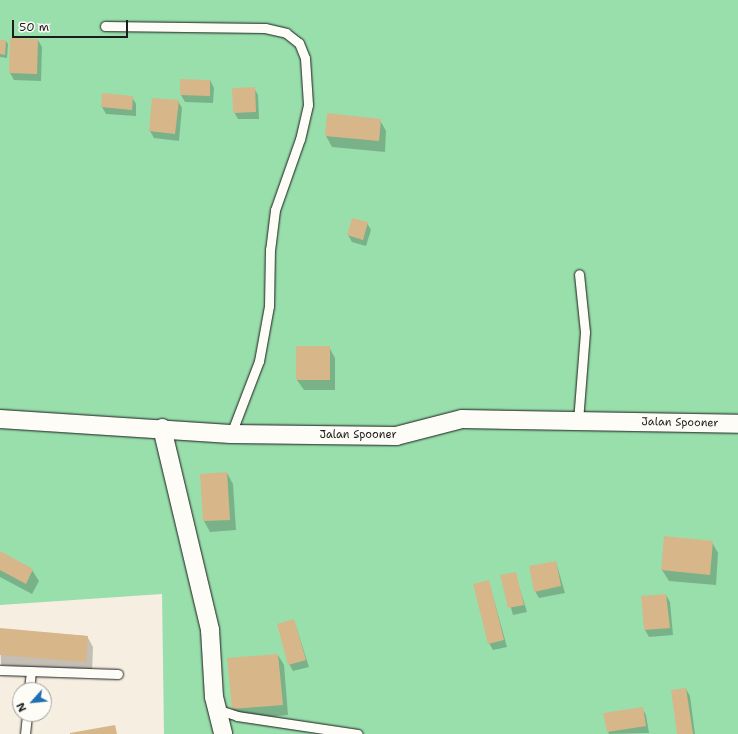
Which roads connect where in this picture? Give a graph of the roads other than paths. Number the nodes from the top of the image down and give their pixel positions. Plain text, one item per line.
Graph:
1 (105, 26) dead end
2 (579, 274) dead end
3 (0, 419) edge
4 (578, 421) junction
5 (738, 424) edge
6 (162, 428) junction
7 (231, 434) junction
8 (0, 670) edge
9 (31, 671) junction
10 (118, 674) dead end
11 (30, 682) edge
12 (216, 709) junction
13 (26, 722) edge
14 (25, 734) edge
15 (223, 734) edge
16 (358, 734) edge

1 - 7 lane
2 - 4 lane
3 - 6 street, Jalan Spooner
4 - 5 street, Jalan Spooner
4 - 7 street, Jalan Spooner
6 - 7 street, Jalan Spooner
6 - 12 street
8 - 9 lane
9 - 10 lane
9 - 11 lane
12 - 15 street
12 - 16 lane
13 - 14 lane

